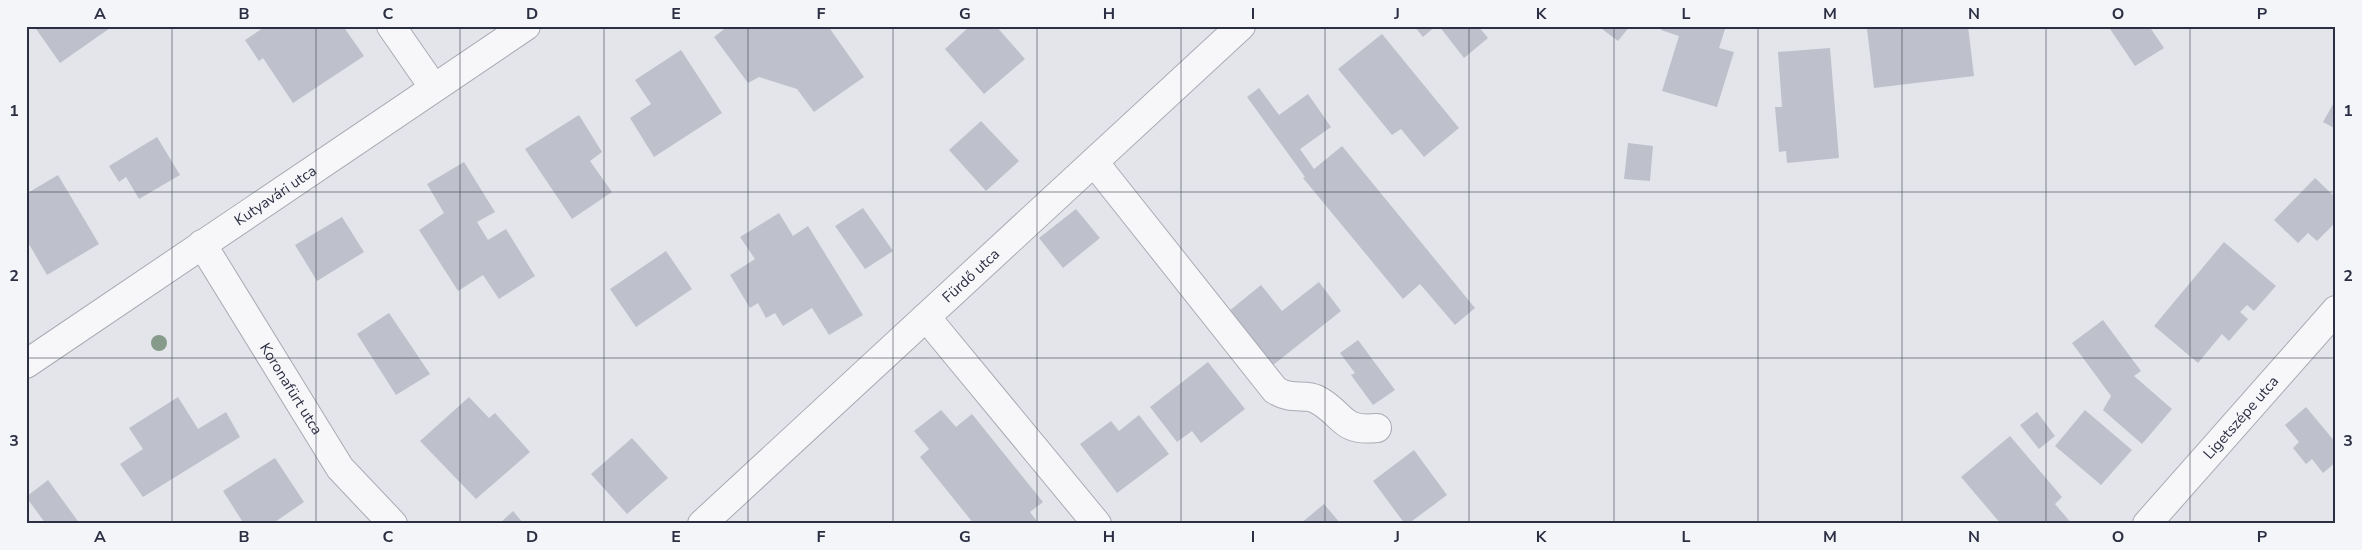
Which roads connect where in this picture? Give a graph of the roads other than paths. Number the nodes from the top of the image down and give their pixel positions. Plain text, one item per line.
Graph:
1 (391, 26) edge
2 (526, 26) edge
3 (1241, 26) edge
4 (434, 88) junction
5 (1094, 162) junction
6 (202, 244) junction
7 (2336, 310) edge
8 (926, 317) junction
9 (26, 364) edge
10 (1377, 428) dead end
11 (394, 524) edge
12 (702, 524) edge
13 (1097, 524) edge
14 (2147, 524) edge

1 - 4 street
2 - 4 street, Kutyavári utca
3 - 5 street, Fürdő utca
4 - 6 street, Kutyavári utca
5 - 8 street, Fürdő utca
5 - 10 street
6 - 9 street, Kutyavári utca
6 - 11 street, Koronafürt utca
7 - 14 street, Ligetszépe utca
8 - 12 street, Fürdő utca
8 - 13 street

